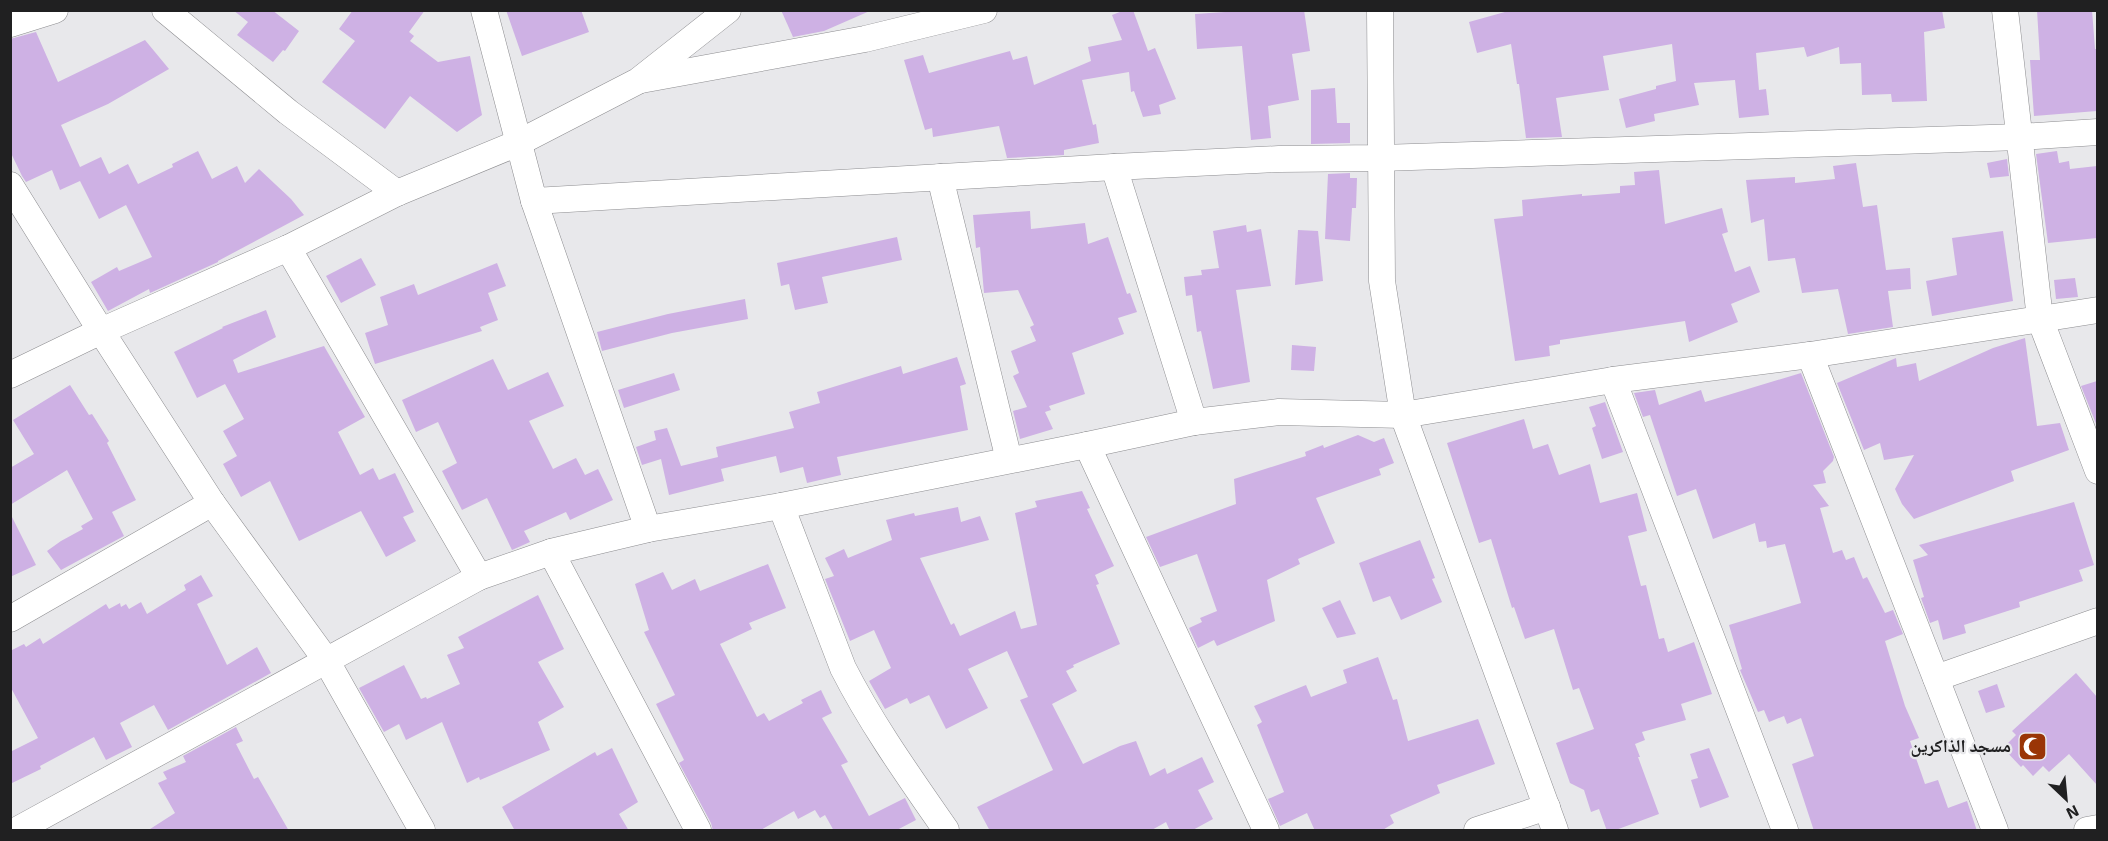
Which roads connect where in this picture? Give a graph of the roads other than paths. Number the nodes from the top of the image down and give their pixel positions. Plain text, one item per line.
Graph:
1 (55, 10) edge
2 (165, 10) edge
3 (484, 10) edge
4 (728, 10) edge
5 (984, 10) edge
6 (1380, 10) edge
7 (2005, 10) edge
8 (10, 24) edge
9 (638, 81) junction
10 (2097, 132) edge
11 (2020, 137) junction
12 (518, 143) junction
13 (1381, 158) junction
14 (1114, 166) junction
15 (940, 177) junction
16 (10, 185) edge
17 (397, 193) junction
18 (534, 201) junction
19 (288, 248) junction
20 (2097, 310) edge
21 (2040, 319) junction
22 (101, 331) junction
23 (1810, 355) junction
24 (10, 375) edge
25 (1613, 380) junction
26 (1403, 415) junction
27 (1194, 422) junction
28 (1087, 445) junction
29 (1010, 460) junction
30 (2097, 471) edge
31 (212, 503) junction
32 (781, 506) junction
33 (648, 529) junction
34 (551, 552) junction
35 (479, 577) junction
36 (10, 619) edge
37 (2097, 621) edge
38 (326, 660) junction
39 (1936, 678) junction
40 (1551, 819) edge
41 (2097, 828) edge
42 (17, 831) edge
43 (422, 831) edge
44 (698, 831) edge
45 (946, 831) edge
46 (1266, 831) edge
47 (1477, 831) edge
48 (1785, 831) edge
49 (1995, 831) edge
50 (2087, 831) edge

1 - 8 street
2 - 17 street
3 - 12 street
4 - 9 street
5 - 9 street
6 - 13 street
7 - 11 street
9 - 12 street
10 - 11 street
11 - 13 street
11 - 21 street
12 - 17 street
12 - 18 street
13 - 14 street
13 - 26 street
14 - 15 street
14 - 27 street
15 - 18 street
15 - 29 street
16 - 22 street
17 - 19 street
18 - 33 street
19 - 22 street
19 - 35 street
20 - 21 street
21 - 23 street
21 - 30 street
22 - 24 street
22 - 31 street
23 - 25 street
23 - 39 street
25 - 26 street
25 - 48 street
26 - 27 street
26 - 40 street
27 - 28 street
28 - 29 street
28 - 46 street
29 - 32 street
31 - 36 street
31 - 38 street
32 - 33 street
32 - 45 street
33 - 34 street
34 - 35 street
34 - 44 street
35 - 38 street
37 - 39 street
38 - 42 street
38 - 43 street
39 - 49 street
40 - 47 street
41 - 50 street

